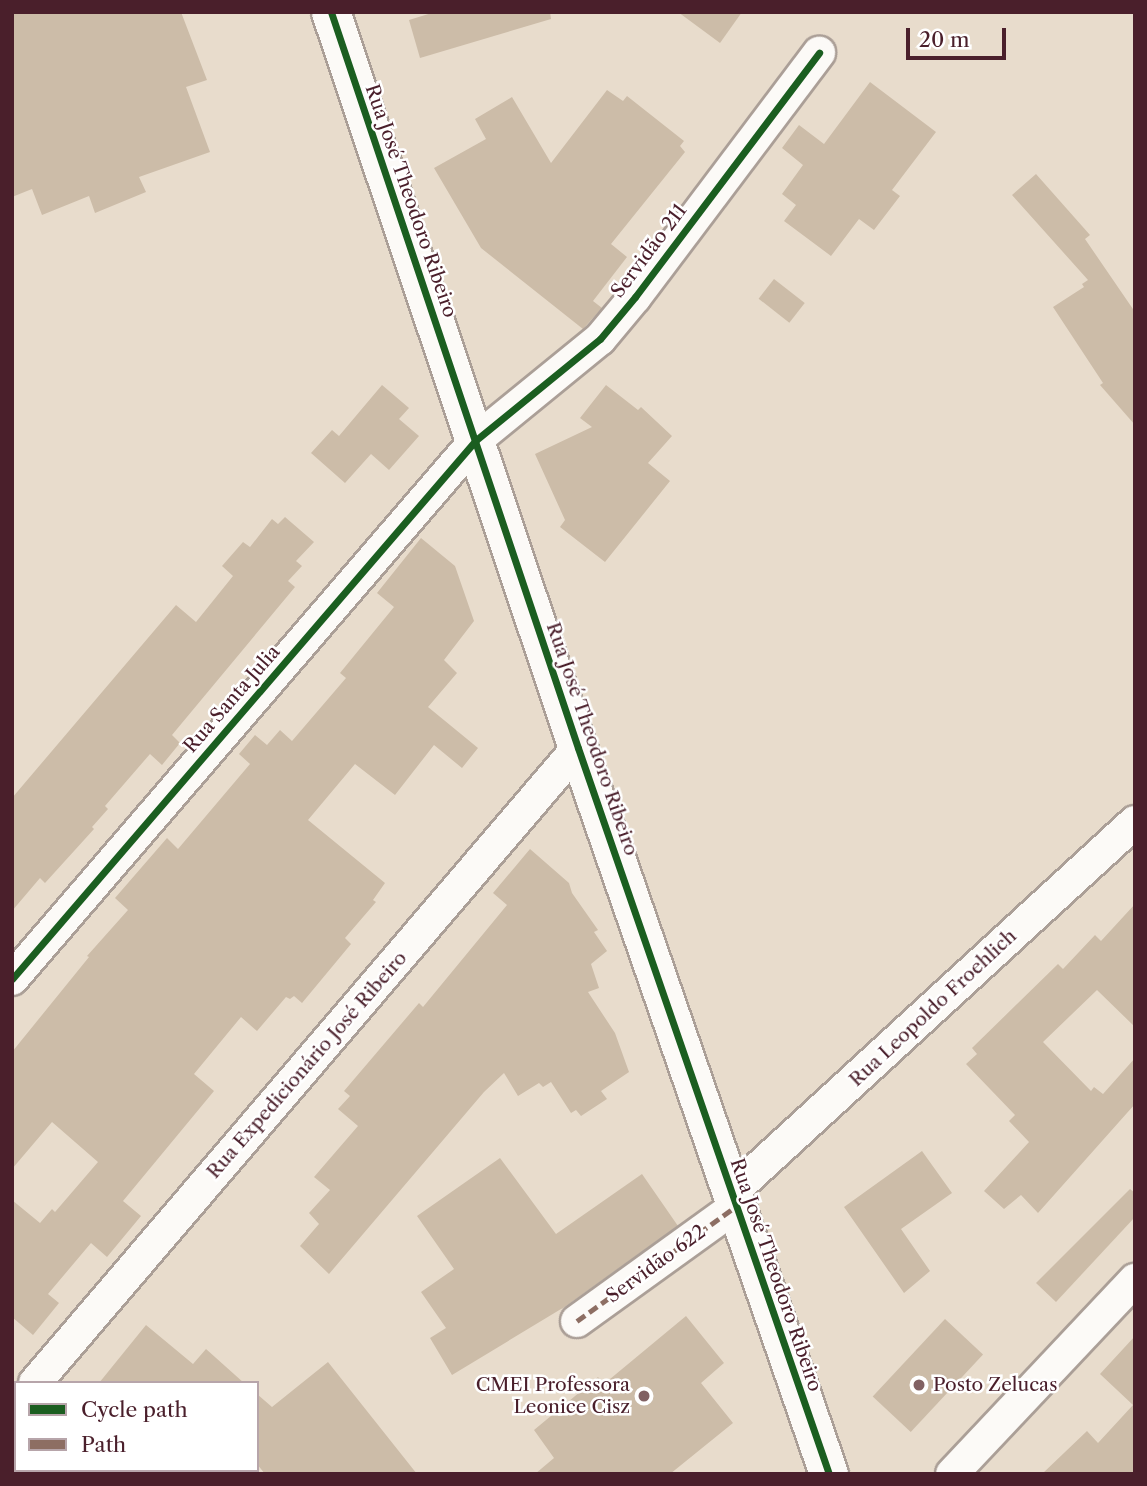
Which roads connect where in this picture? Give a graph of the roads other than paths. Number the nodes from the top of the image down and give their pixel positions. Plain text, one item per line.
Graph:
1 (331, 12) edge
2 (819, 53) dead end
3 (476, 440) junction
4 (578, 748) junction
5 (1135, 822) edge
6 (12, 978) edge
7 (733, 1200) junction
8 (1135, 1280) edge
9 (577, 1321) dead end
10 (37, 1381) edge
11 (829, 1474) edge
12 (951, 1474) edge

1 - 3 main road, Rua José Theodoro Ribeiro
2 - 3 street, Servidão 211
3 - 4 main road, Rua José Theodoro Ribeiro
3 - 6 street, Rua Santa Julia
4 - 7 main road, Rua José Theodoro Ribeiro
4 - 10 street, Rua Expedicionário José Ribeiro
5 - 7 street, Rua Leopoldo Froehlich
7 - 9 street, Servidão 622
7 - 11 main road, Rua José Theodoro Ribeiro
8 - 12 street

